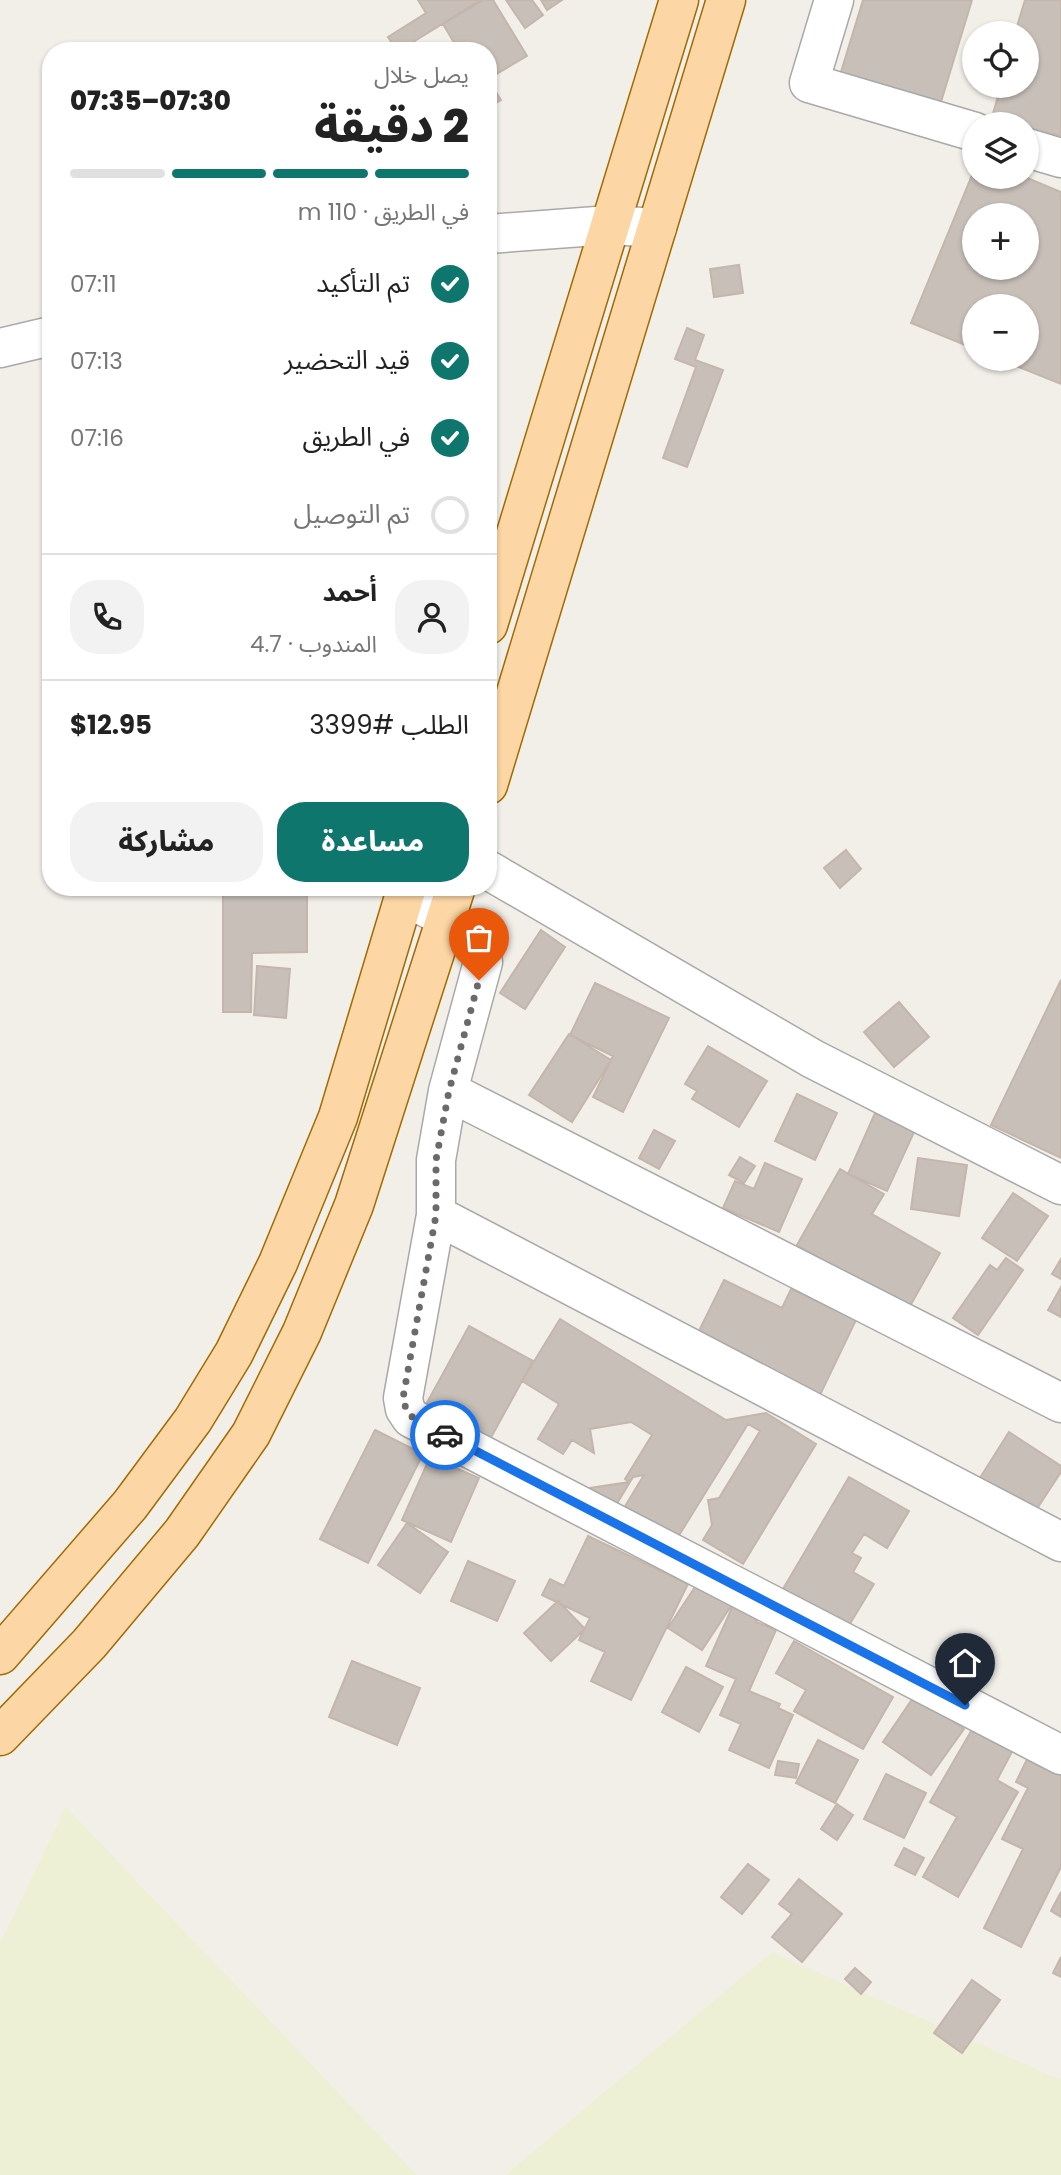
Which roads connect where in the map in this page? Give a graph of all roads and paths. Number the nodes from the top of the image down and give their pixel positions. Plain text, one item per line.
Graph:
1 (679, 0) edge
2 (726, 0) edge
3 (834, 0) edge
4 (962, 128) edge
5 (1039, 152) edge
6 (1061, 158) edge
7 (610, 225) junction
8 (657, 228) junction
9 (497, 233) edge
10 (42, 339) edge
11 (0, 348) edge
12 (497, 595) edge
13 (497, 755) edge
14 (497, 875) edge
15 (404, 896) edge
16 (424, 896) edge
17 (452, 902) edge
18 (449, 1091) junction
19 (1061, 1185) edge
20 (436, 1215) junction
21 (1061, 1404) edge
22 (1061, 1542) edge
23 (0, 1655) edge
24 (0, 1736) edge
25 (1061, 1755) edge

1 - 7 main road
2 - 8 main road
3 - 4 street
5 - 6 street
7 - 8 street
7 - 9 street
7 - 12 main road
8 - 13 main road
10 - 11 street
14 - 19 street
15 - 23 main road
16 - 17 street
17 - 18 street
17 - 24 main road
18 - 20 street
18 - 21 street
20 - 22 street
20 - 25 street

